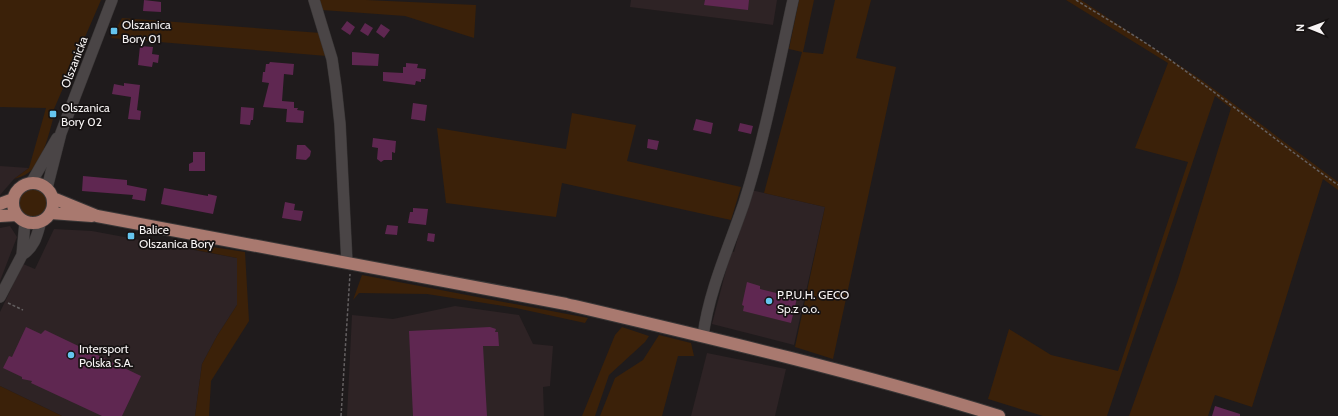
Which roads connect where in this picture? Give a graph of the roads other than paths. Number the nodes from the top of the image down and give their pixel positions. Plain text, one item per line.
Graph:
1 (112, 0) edge
2 (314, 0) edge
3 (794, 0) edge
4 (60, 132) junction
5 (31, 183) junction
6 (50, 193) junction
7 (14, 199) junction
8 (0, 204) edge
9 (0, 216) edge
10 (97, 216) junction
11 (46, 217) junction
12 (21, 218) junction
13 (22, 255) junction
14 (347, 263) junction
15 (2, 299) edge
16 (703, 336) junction
17 (1000, 416) edge

1 - 4 street, Olszanicka
2 - 14 street
3 - 16 street
4 - 5 street, Olszanicka
4 - 6 street, Olszanicka
5 - 6 main road
5 - 7 main road
6 - 10 main road
6 - 11 main road
7 - 8 main road
7 - 12 main road
9 - 12 main road
10 - 11 main road
10 - 14 main road
11 - 12 main road
11 - 13 street
12 - 13 street
13 - 15 street
14 - 16 main road
16 - 17 main road

